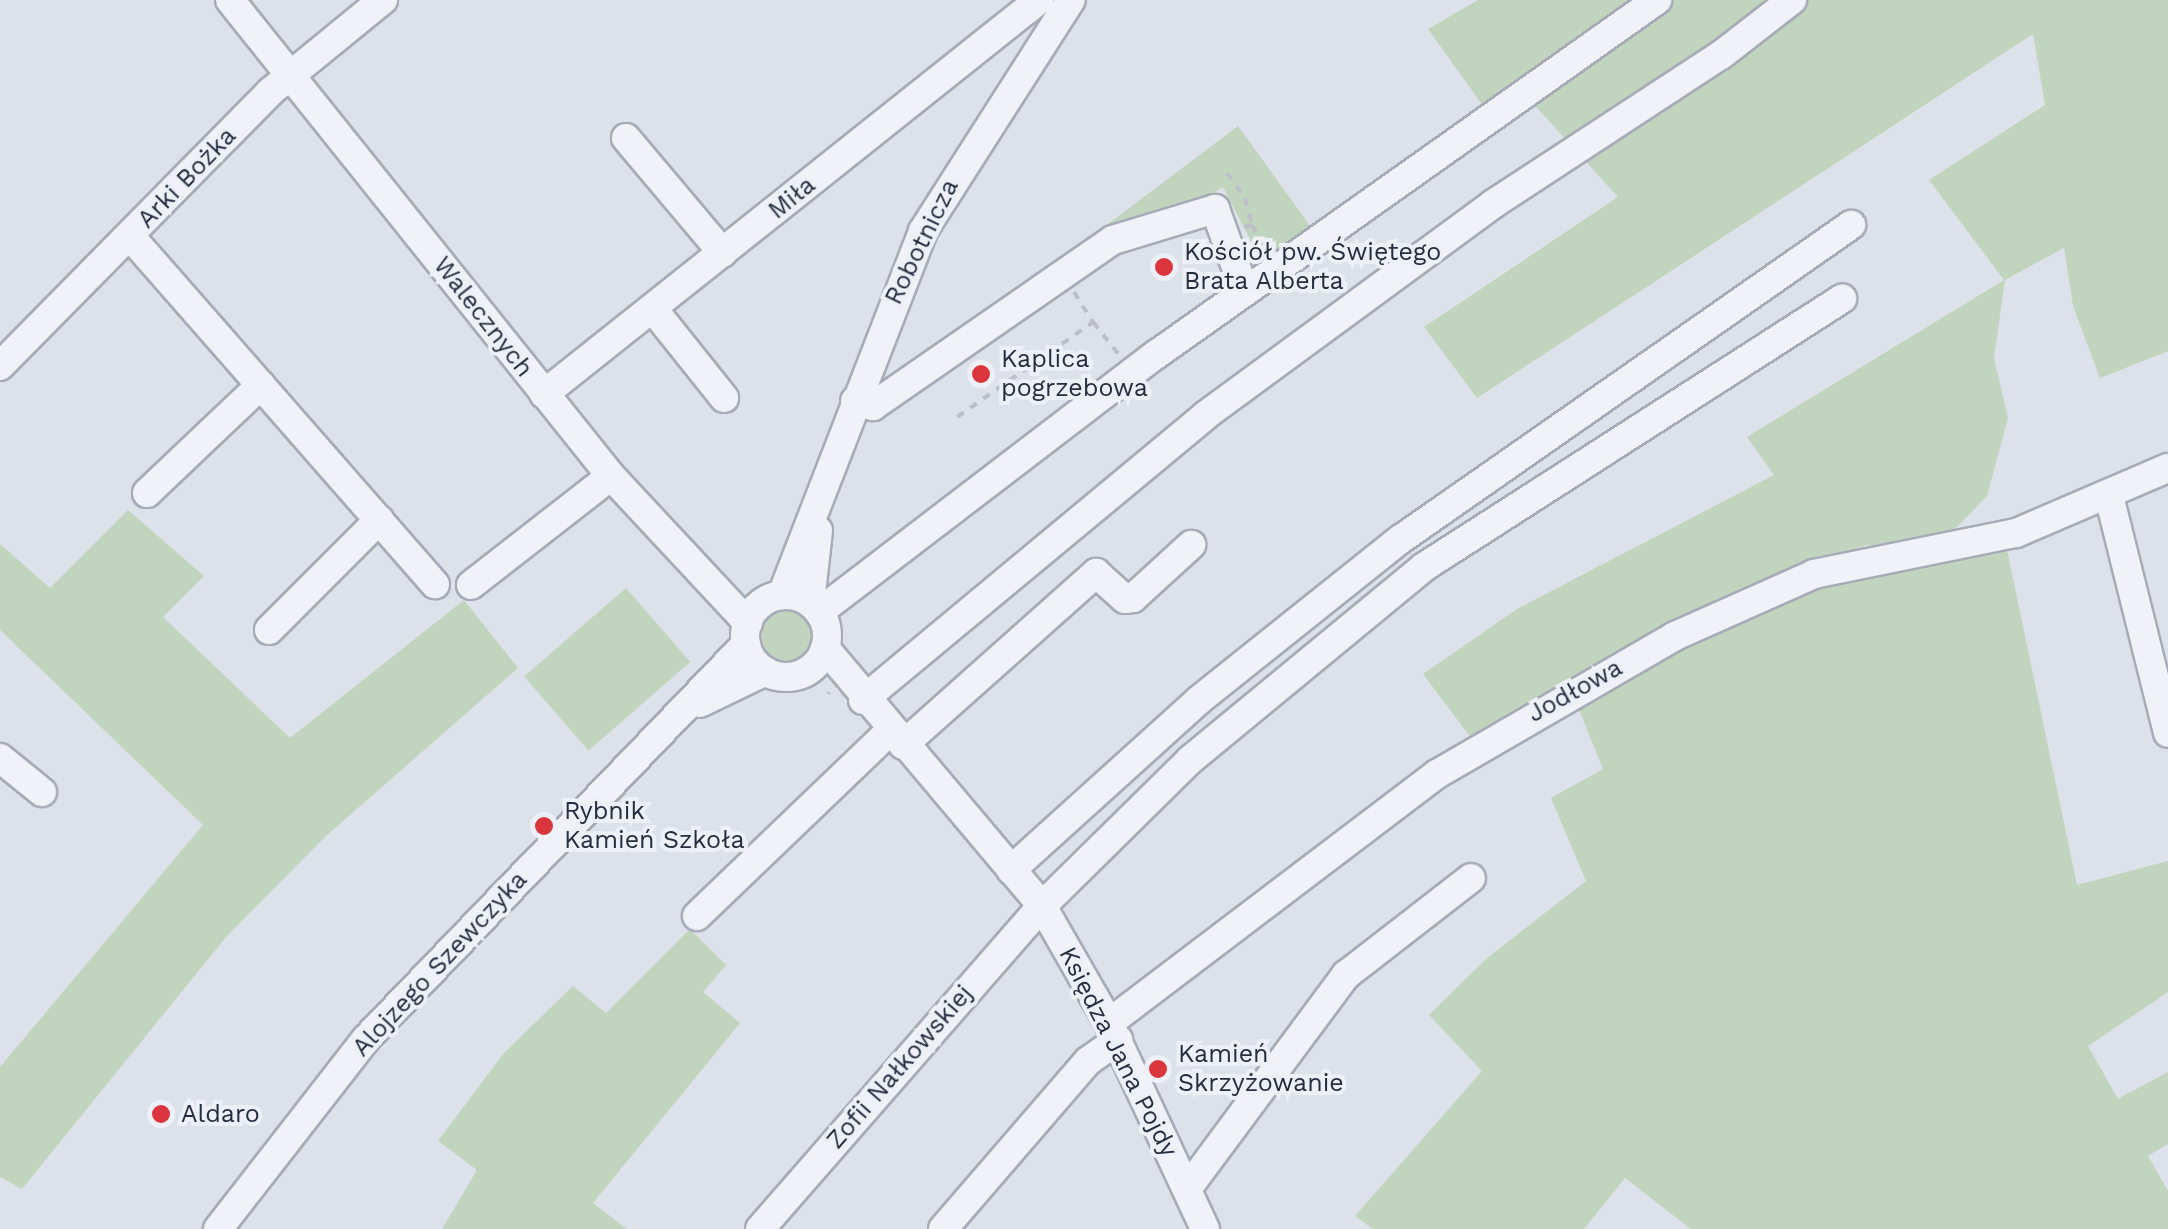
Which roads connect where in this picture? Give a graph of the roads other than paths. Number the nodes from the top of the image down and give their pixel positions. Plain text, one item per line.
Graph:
1 (230, 0) edge
2 (383, 0) edge
3 (1040, 0) edge
4 (1657, 0) edge
5 (1792, 0) edge
6 (1066, 2) edge
7 (293, 74) junction
8 (626, 138) dead end
9 (1852, 225) dead end
10 (130, 236) junction
11 (724, 253) junction
12 (1245, 292) junction
13 (1842, 300) dead end
14 (653, 310) junction
15 (0, 366) edge
16 (260, 385) junction
17 (544, 394) junction
18 (724, 398) dead end
19 (856, 401) junction
20 (2168, 468) edge
21 (611, 476) junction
22 (147, 493) dead end
23 (2109, 496) junction
24 (821, 507) junction
25 (379, 520) junction
26 (1191, 545) dead end
27 (435, 584) dead end
28 (471, 585) dead end
29 (782, 596) junction
30 (815, 607) junction
31 (269, 630) dead end
32 (747, 633) junction
33 (825, 648) junction
34 (766, 671) junction
35 (804, 672) junction
36 (863, 700) junction
37 (681, 714) junction
38 (2168, 733) edge
39 (897, 738) junction
40 (0, 758) edge
41 (42, 792) dead end
42 (1011, 870) junction
43 (1471, 878) dead end
44 (1042, 906) junction
45 (697, 916) dead end
46 (1113, 1031) junction
47 (1187, 1189) junction
48 (218, 1229) edge
49 (760, 1229) edge
50 (944, 1229) edge
51 (1204, 1229) edge

1 - 7 street, Walecznych
2 - 7 street, Arki Bożka
3 - 11 street, Miła
4 - 12 street
5 - 36 street
6 - 19 street, Robotnicza
7 - 10 street, Arki Bożka
7 - 17 street, Walecznych
8 - 11 street
9 - 42 street
10 - 15 street, Arki Bożka
10 - 16 street
11 - 14 street, Miła
12 - 19 street
12 - 30 street
13 - 44 street, Zofii Nałkowskiej
14 - 17 street, Miła
14 - 18 street
16 - 22 street
16 - 25 street
17 - 21 street, Walecznych
19 - 24 street, Robotnicza
20 - 23 street, Jodłowa
21 - 28 street
21 - 32 street, Walecznych
23 - 38 street
23 - 46 street, Jodłowa
24 - 29 street, Robotnicza
24 - 30 street, Robotnicza
25 - 27 street
25 - 31 street
26 - 39 street
29 - 30 street
29 - 32 street
30 - 33 street
32 - 34 street
32 - 37 street, Alojzego Szewczyka
33 - 35 street
33 - 36 street, Księdza Jana Pojdy
34 - 35 street
34 - 37 street, Alojzego Szewczyka
35 - 36 street, Księdza Jana Pojdy
36 - 39 street, Księdza Jana Pojdy
37 - 48 street, Alojzego Szewczyka
39 - 42 street, Księdza Jana Pojdy
39 - 45 street
40 - 41 street
42 - 44 street, Księdza Jana Pojdy
43 - 47 street
44 - 46 street, Księdza Jana Pojdy
44 - 49 street, Zofii Nałkowskiej
46 - 47 street, Księdza Jana Pojdy
46 - 50 street, Jodłowa
47 - 51 street, Księdza Jana Pojdy

